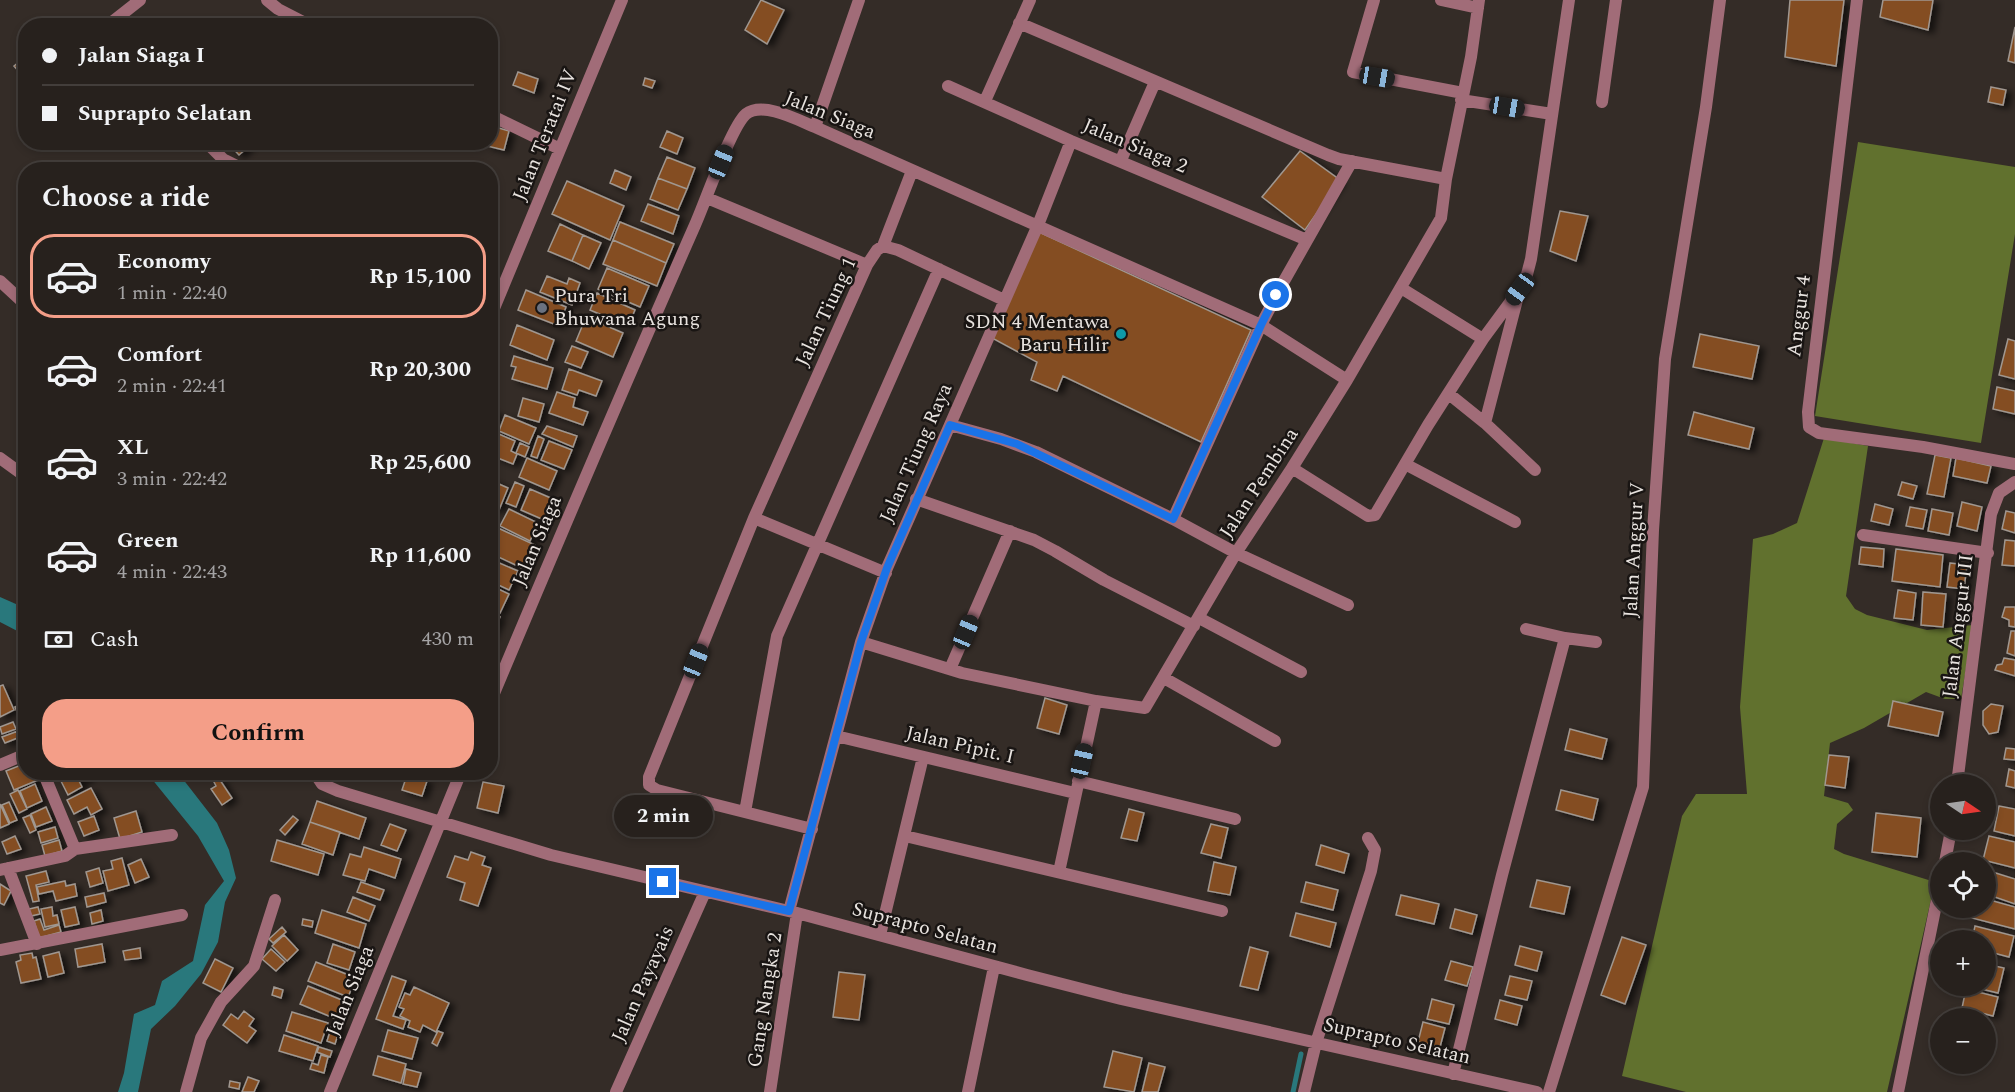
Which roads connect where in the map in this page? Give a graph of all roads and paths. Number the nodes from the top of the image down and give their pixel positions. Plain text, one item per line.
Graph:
1 (140, 0) edge
2 (267, 0) edge
3 (622, 0) edge
4 (858, 0) edge
5 (1030, 0) edge
6 (1374, 0) edge
7 (1441, 0) edge
8 (1569, 0) edge
9 (1616, 0) edge
10 (1720, 0) edge
11 (1857, 0) edge
12 (1478, 4) edge
13 (292, 16) joint
14 (117, 18) edge
15 (296, 18) edge
16 (1019, 23) junction
17 (1155, 82) junction
18 (948, 86) dead end
19 (1462, 96) junction
20 (985, 101) junction
21 (1602, 102) dead end
22 (1552, 114) junction
23 (498, 118) edge
24 (815, 127) junction
25 (1071, 141) junction
26 (560, 149) junction
27 (214, 150) edge
28 (1121, 160) junction
29 (1352, 161) junction
30 (229, 162) edge
31 (912, 171) junction
32 (1446, 179) junction
33 (707, 198) junction
34 (1038, 225) junction
35 (1307, 240) junction
36 (883, 246) junction
37 (867, 265) junction
38 (939, 269) junction
39 (0, 281) edge
40 (498, 284) edge
41 (1401, 288) junction
42 (1520, 289) junction
43 (18, 298) edge
44 (1004, 300) junction
45 (1261, 325) junction
46 (1483, 339) junction
47 (1347, 380) junction
48 (1449, 394) junction
49 (1485, 423) junction
50 (950, 425) junction
51 (0, 458) edge
52 (1405, 464) junction
53 (2015, 464) edge
54 (1292, 468) junction
55 (1535, 470) dead end
56 (18, 471) edge
57 (2015, 482) edge
58 (916, 499) junction
59 (754, 518) junction
60 (1173, 519) junction
61 (1515, 522) dead end
62 (1010, 531) junction
63 (1863, 535) dead end
64 (817, 543) junction
65 (1236, 553) junction
66 (1988, 553) junction
67 (886, 573) junction
68 (1348, 605) dead end
69 (1197, 622) junction
70 (1526, 629) dead end
71 (1565, 638) junction
72 (861, 642) junction
73 (1596, 642) dead end
74 (950, 669) junction
75 (1302, 672) dead end
76 (1164, 678) junction
77 (498, 684) edge
78 (1096, 701) junction
79 (836, 736) junction
80 (1275, 741) dead end
81 (18, 757) edge
82 (923, 757) junction
83 (0, 765) edge
84 (1958, 774) edge
85 (46, 780) edge
86 (319, 780) edge
87 (458, 780) edge
88 (1076, 787) junction
89 (745, 812) junction
90 (1235, 819) dead end
91 (441, 822) junction
92 (812, 829) junction
93 (172, 835) dead end
94 (905, 836) junction
95 (1368, 838) dead end
96 (75, 849) junction
97 (4, 869) edge
98 (1059, 872) junction
99 (705, 892) junction
100 (275, 900) dead end
101 (1222, 911) dead end
102 (793, 912) junction
103 (182, 915) dead end
104 (1933, 918) edge
105 (880, 935) junction
106 (37, 944) junction
107 (0, 950) edge
108 (993, 967) junction
109 (1316, 1043) junction
110 (1453, 1074) junction
111 (186, 1092) edge
112 (330, 1092) edge
113 (616, 1092) edge
114 (770, 1092) edge
115 (968, 1092) edge
116 (1304, 1092) edge
117 (1537, 1092) edge
118 (1549, 1092) edge
119 (1898, 1092) edge

1 - 14 street
2 - 13 street
3 - 26 street, Jalan Teratai IV
4 - 24 street
5 - 16 street
6 - 19 street
7 - 12 street
8 - 22 street
9 - 21 street
10 - 118 street, Jalan Anggur V
11 - 53 street, Anggur 4
12 - 19 street, Jalan Pembina
13 - 15 street
16 - 17 street
16 - 20 street
17 - 28 street
17 - 29 street
18 - 20 street, Jalan Siaga 2
19 - 22 street
19 - 32 street, Jalan Pembina
20 - 25 street, Jalan Siaga 2
22 - 42 street
23 - 26 street
24 - 31 street, Jalan Siaga
24 - 33 street, Jalan Siaga
25 - 28 street, Jalan Siaga 2
25 - 34 street, Jalan Tiung Raya
26 - 40 street, Jalan Teratai IV
27 - 30 street
28 - 35 street, Jalan Siaga 2
29 - 32 street
29 - 35 street
31 - 34 street, Jalan Siaga
31 - 36 street
32 - 41 street, Jalan Pembina
33 - 37 street
33 - 77 street, Jalan Siaga
34 - 44 street, Jalan Tiung Raya
34 - 45 street, Jalan Siaga
35 - 45 street
36 - 37 street, Jalan Tiung 1
36 - 38 street, Jalan Tiung 1
37 - 59 street, Jalan Tiung 1
38 - 44 street, Jalan Tiung 1
38 - 64 street
39 - 43 street
41 - 46 street
41 - 47 street, Jalan Pembina
42 - 46 street
42 - 49 street
44 - 50 street, Jalan Tiung Raya
45 - 47 street, Jalan Siaga
45 - 60 street
46 - 48 street
47 - 54 street, Jalan Pembina
48 - 49 street
48 - 52 street
49 - 55 street
50 - 58 street, Jalan Tiung Raya
50 - 60 street
51 - 56 street
52 - 54 street
52 - 61 street
54 - 65 street, Jalan Pembina
57 - 66 street, Jalan Anggur III
58 - 62 street
58 - 67 street, Jalan Tiung Raya
59 - 64 street
59 - 89 street, Jalan Tiung 1
60 - 65 street
62 - 69 street
62 - 74 street
63 - 66 street
64 - 67 street
64 - 89 street
65 - 68 street
65 - 69 street, Jalan Pembina
66 - 84 street, Jalan Anggur III
67 - 72 street, Jalan Tiung Raya
69 - 75 street
69 - 76 street, Jalan Pembina
70 - 71 street
71 - 73 street
71 - 110 street
72 - 74 street, Jalan Pembina
72 - 79 street, Jalan Tiung Raya
74 - 78 street, Jalan Pembina
76 - 78 street, Jalan Pembina
76 - 80 street
78 - 88 street
79 - 82 street, Jalan Pipit. I
79 - 92 street, Jalan Tiung Raya
81 - 83 street
82 - 88 street, Jalan Pipit. I
82 - 94 street
85 - 96 street
86 - 91 street, Suprapto Selatan
87 - 91 street, Jalan Siaga
88 - 90 street, Jalan Pipit. I
88 - 98 street
89 - 92 street
91 - 99 street, Suprapto Selatan
91 - 112 street, Jalan Siaga
92 - 102 street, Jalan Tiung Raya
93 - 96 street
94 - 98 street
94 - 105 street
95 - 109 street
96 - 97 street
97 - 106 street
98 - 101 street
99 - 102 street, Suprapto Selatan
99 - 113 street, Jalan Payayais
100 - 111 street
102 - 105 street, Suprapto Selatan
102 - 114 street, Gang Nangka 2
103 - 106 street
104 - 119 street
105 - 108 street, Suprapto Selatan
106 - 107 street
108 - 109 street, Suprapto Selatan
108 - 115 street
109 - 110 street, Suprapto Selatan
109 - 116 street
110 - 117 street, Suprapto Selatan

